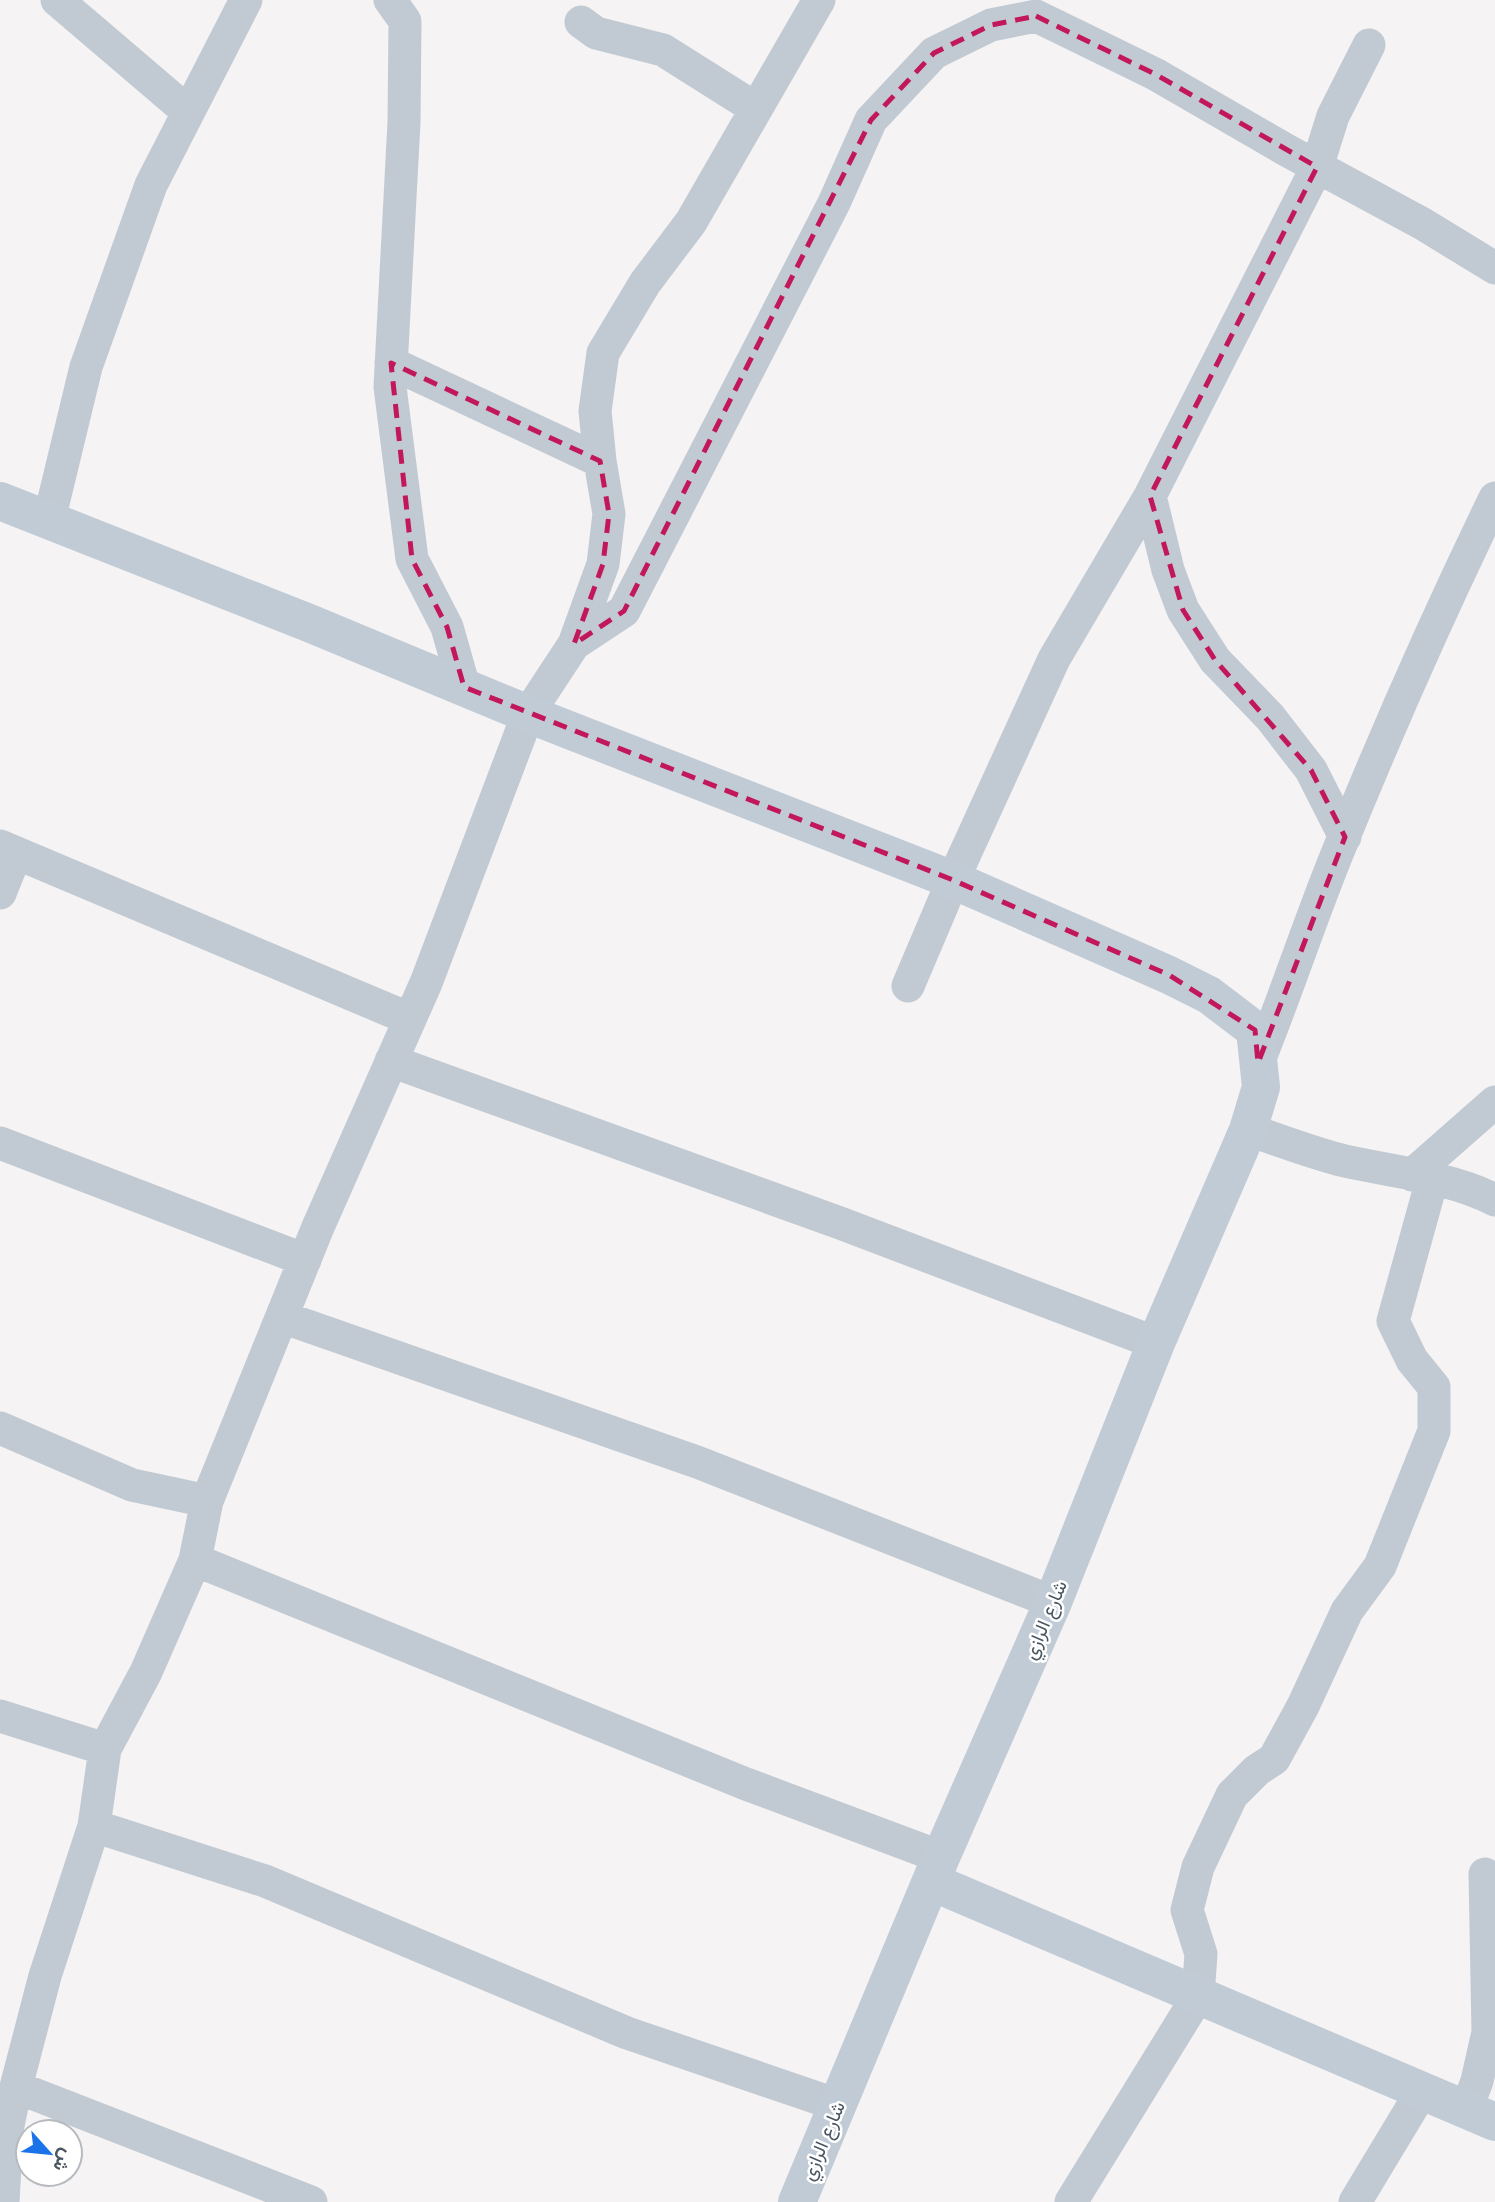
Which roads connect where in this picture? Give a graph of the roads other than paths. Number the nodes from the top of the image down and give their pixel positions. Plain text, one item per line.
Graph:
1 (57, 0) edge
2 (246, 0) edge
3 (390, 0) edge
4 (819, 0) edge
5 (986, 13) edge
6 (580, 22) dead end
7 (1369, 45) dead end
8 (755, 108) junction
9 (187, 111) junction
10 (1317, 167) junction
11 (1495, 268) edge
12 (391, 363) junction
13 (600, 461) junction
14 (1150, 496) junction
15 (1495, 498) edge
16 (0, 501) edge
17 (50, 520) junction
18 (574, 645) junction
19 (464, 687) junction
20 (528, 714) junction
21 (1345, 837) junction
22 (8, 850) edge
23 (953, 880) junction
24 (0, 893) edge
25 (908, 986) dead end
26 (410, 1019) junction
27 (1257, 1046) junction
28 (391, 1061) junction
29 (1495, 1102) edge
30 (1248, 1130) junction
31 (0, 1143) edge
32 (1422, 1178) junction
33 (1495, 1200) edge
34 (304, 1260) junction
35 (282, 1317) junction
36 (1156, 1343) junction
37 (0, 1429) edge
38 (207, 1501) junction
39 (195, 1560) junction
40 (1053, 1602) junction
41 (0, 1716) edge
42 (105, 1749) junction
43 (94, 1826) junction
44 (936, 1870) junction
45 (1485, 1874) dead end
46 (1198, 1996) junction
47 (16, 2087) junction
48 (1422, 2091) junction
49 (838, 2105) junction
50 (1480, 2116) edge
51 (3, 2202) edge
52 (310, 2202) edge
53 (797, 2202) edge
54 (1071, 2202) edge
55 (1355, 2202) edge

1 - 9 street
2 - 9 street
3 - 12 street
4 - 8 street
5 - 10 street
5 - 18 street
6 - 8 street
7 - 10 street
8 - 13 street
9 - 17 street
10 - 11 street
10 - 14 street
12 - 13 street
12 - 19 street
13 - 18 street
14 - 21 street
14 - 23 street
15 - 21 street
16 - 17 street
17 - 19 street
18 - 20 street
19 - 20 street
20 - 23 street
20 - 26 street
21 - 27 street
22 - 24 street
22 - 26 street
23 - 25 street
23 - 27 street
26 - 28 street
27 - 30 street, شارع الرازي
28 - 34 street
28 - 36 street
29 - 32 street
30 - 32 street
30 - 36 street, شارع الرازي
31 - 34 street
32 - 33 street
32 - 46 street
34 - 35 street
35 - 38 street
35 - 40 street
36 - 40 street, شارع الرازي
37 - 38 street
38 - 39 street
39 - 42 street
39 - 44 street
40 - 44 street, شارع الرازي
41 - 42 street
42 - 43 street
43 - 47 street
43 - 49 street
44 - 46 street
44 - 49 street, شارع الرازي
45 - 50 street
46 - 48 street
46 - 54 street
47 - 51 street
47 - 52 street
48 - 50 street
48 - 55 street
49 - 53 street, شارع الرازي

